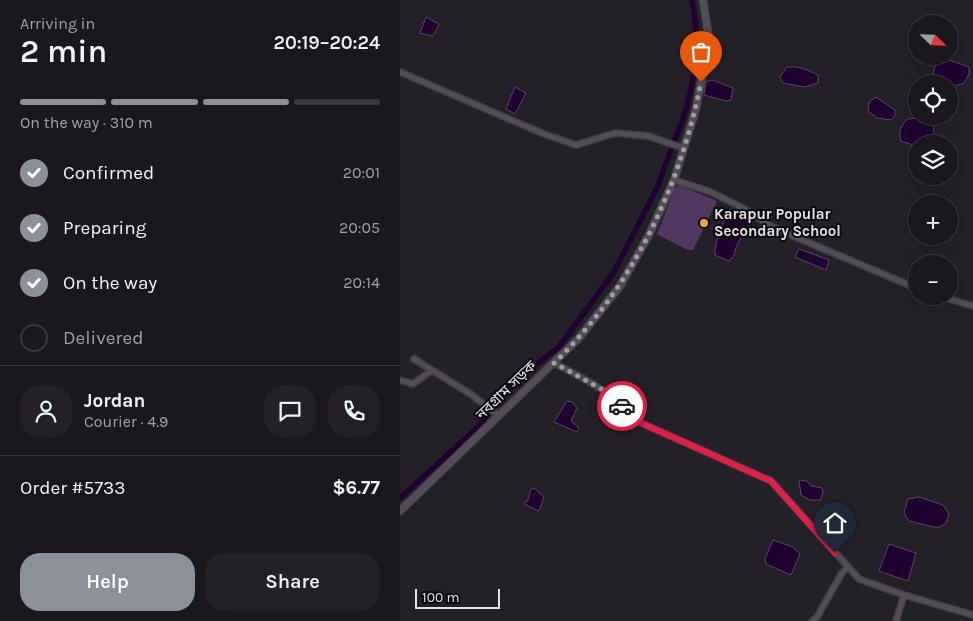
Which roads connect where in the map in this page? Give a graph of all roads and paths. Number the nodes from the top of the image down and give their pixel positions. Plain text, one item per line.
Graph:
1 (704, 0) edge
2 (400, 72) edge
3 (683, 148) junction
4 (674, 180) junction
5 (908, 285) edge
6 (958, 302) edge
7 (973, 306) edge
8 (414, 359) dead end
9 (554, 363) junction
10 (431, 371) junction
11 (400, 380) edge
12 (499, 416) junction
13 (400, 511) edge
14 (848, 567) junction
15 (904, 595) junction
16 (973, 615) edge
17 (812, 621) edge
18 (896, 621) edge

1 - 3 main road, নবগ্রাম সড়ক
2 - 3 street
3 - 4 main road, নবগ্রাম সড়ক
4 - 5 street
4 - 9 main road, নবগ্রাম সড়ক
6 - 7 street
8 - 10 street
9 - 12 main road, নবগ্রাম সড়ক
9 - 14 street
10 - 11 street
10 - 12 street
12 - 13 main road, নবগ্রাম সড়ক
14 - 15 street
14 - 17 street
15 - 16 street
15 - 18 street

